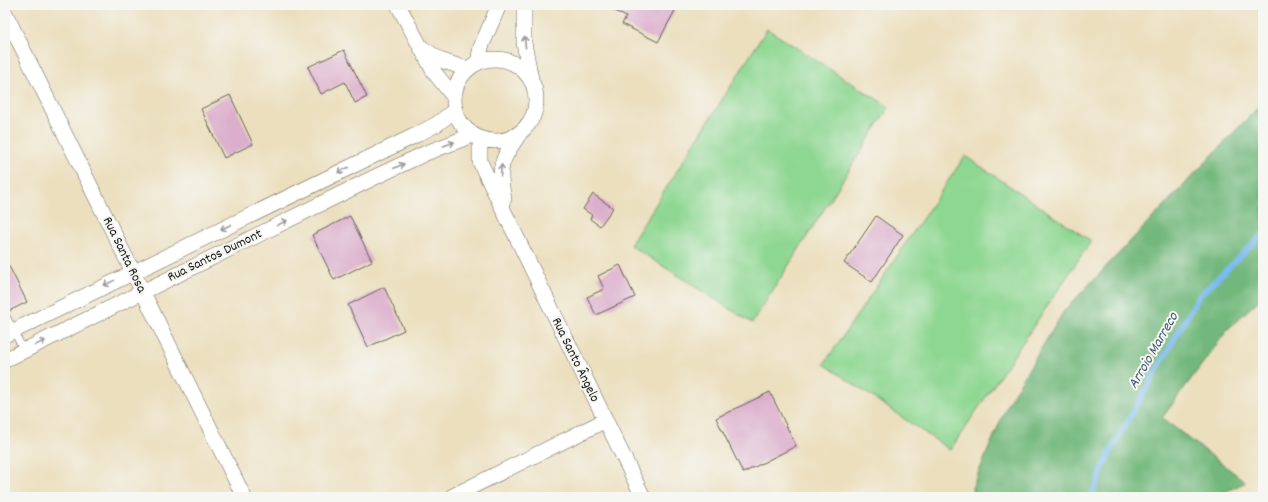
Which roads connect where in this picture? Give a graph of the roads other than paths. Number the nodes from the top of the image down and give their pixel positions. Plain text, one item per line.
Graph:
1 (398, 5) edge
2 (498, 5) edge
3 (524, 5) edge
4 (5, 13) edge
5 (418, 44) junction
6 (473, 66) junction
7 (531, 79) junction
8 (454, 104) junction
9 (521, 132) junction
10 (476, 137) junction
11 (509, 222) junction
12 (132, 272) junction
13 (142, 292) junction
14 (5, 314) edge
15 (9, 333) edge
16 (24, 351) junction
17 (5, 360) edge
18 (604, 421) junction
19 (244, 497) edge
20 (451, 497) edge
21 (643, 497) edge

1 - 5 street
2 - 6 street
7 -> 3 street
4 - 12 street, Rua Santa Rosa
5 - 6 street
5 - 8 street
6 - 7 street
6 - 8 street
7 - 9 street
8 - 10 street
8 -> 12 street, Rua Santos Dumont
9 - 10 street
11 -> 9 street
10 - 11 street
13 -> 10 street, Rua Santos Dumont
11 - 18 street, Rua Santo Ângelo
12 - 13 street, Rua Santa Rosa
12 -> 15 street, Rua Santos Dumont
16 -> 13 street, Rua Santos Dumont
13 - 19 street, Rua Santa Rosa
14 - 15 lane
15 - 16 lane
16 - 17 street, Rua Santos Dumont
18 - 20 street
18 - 21 street, Rua Santo Ângelo

